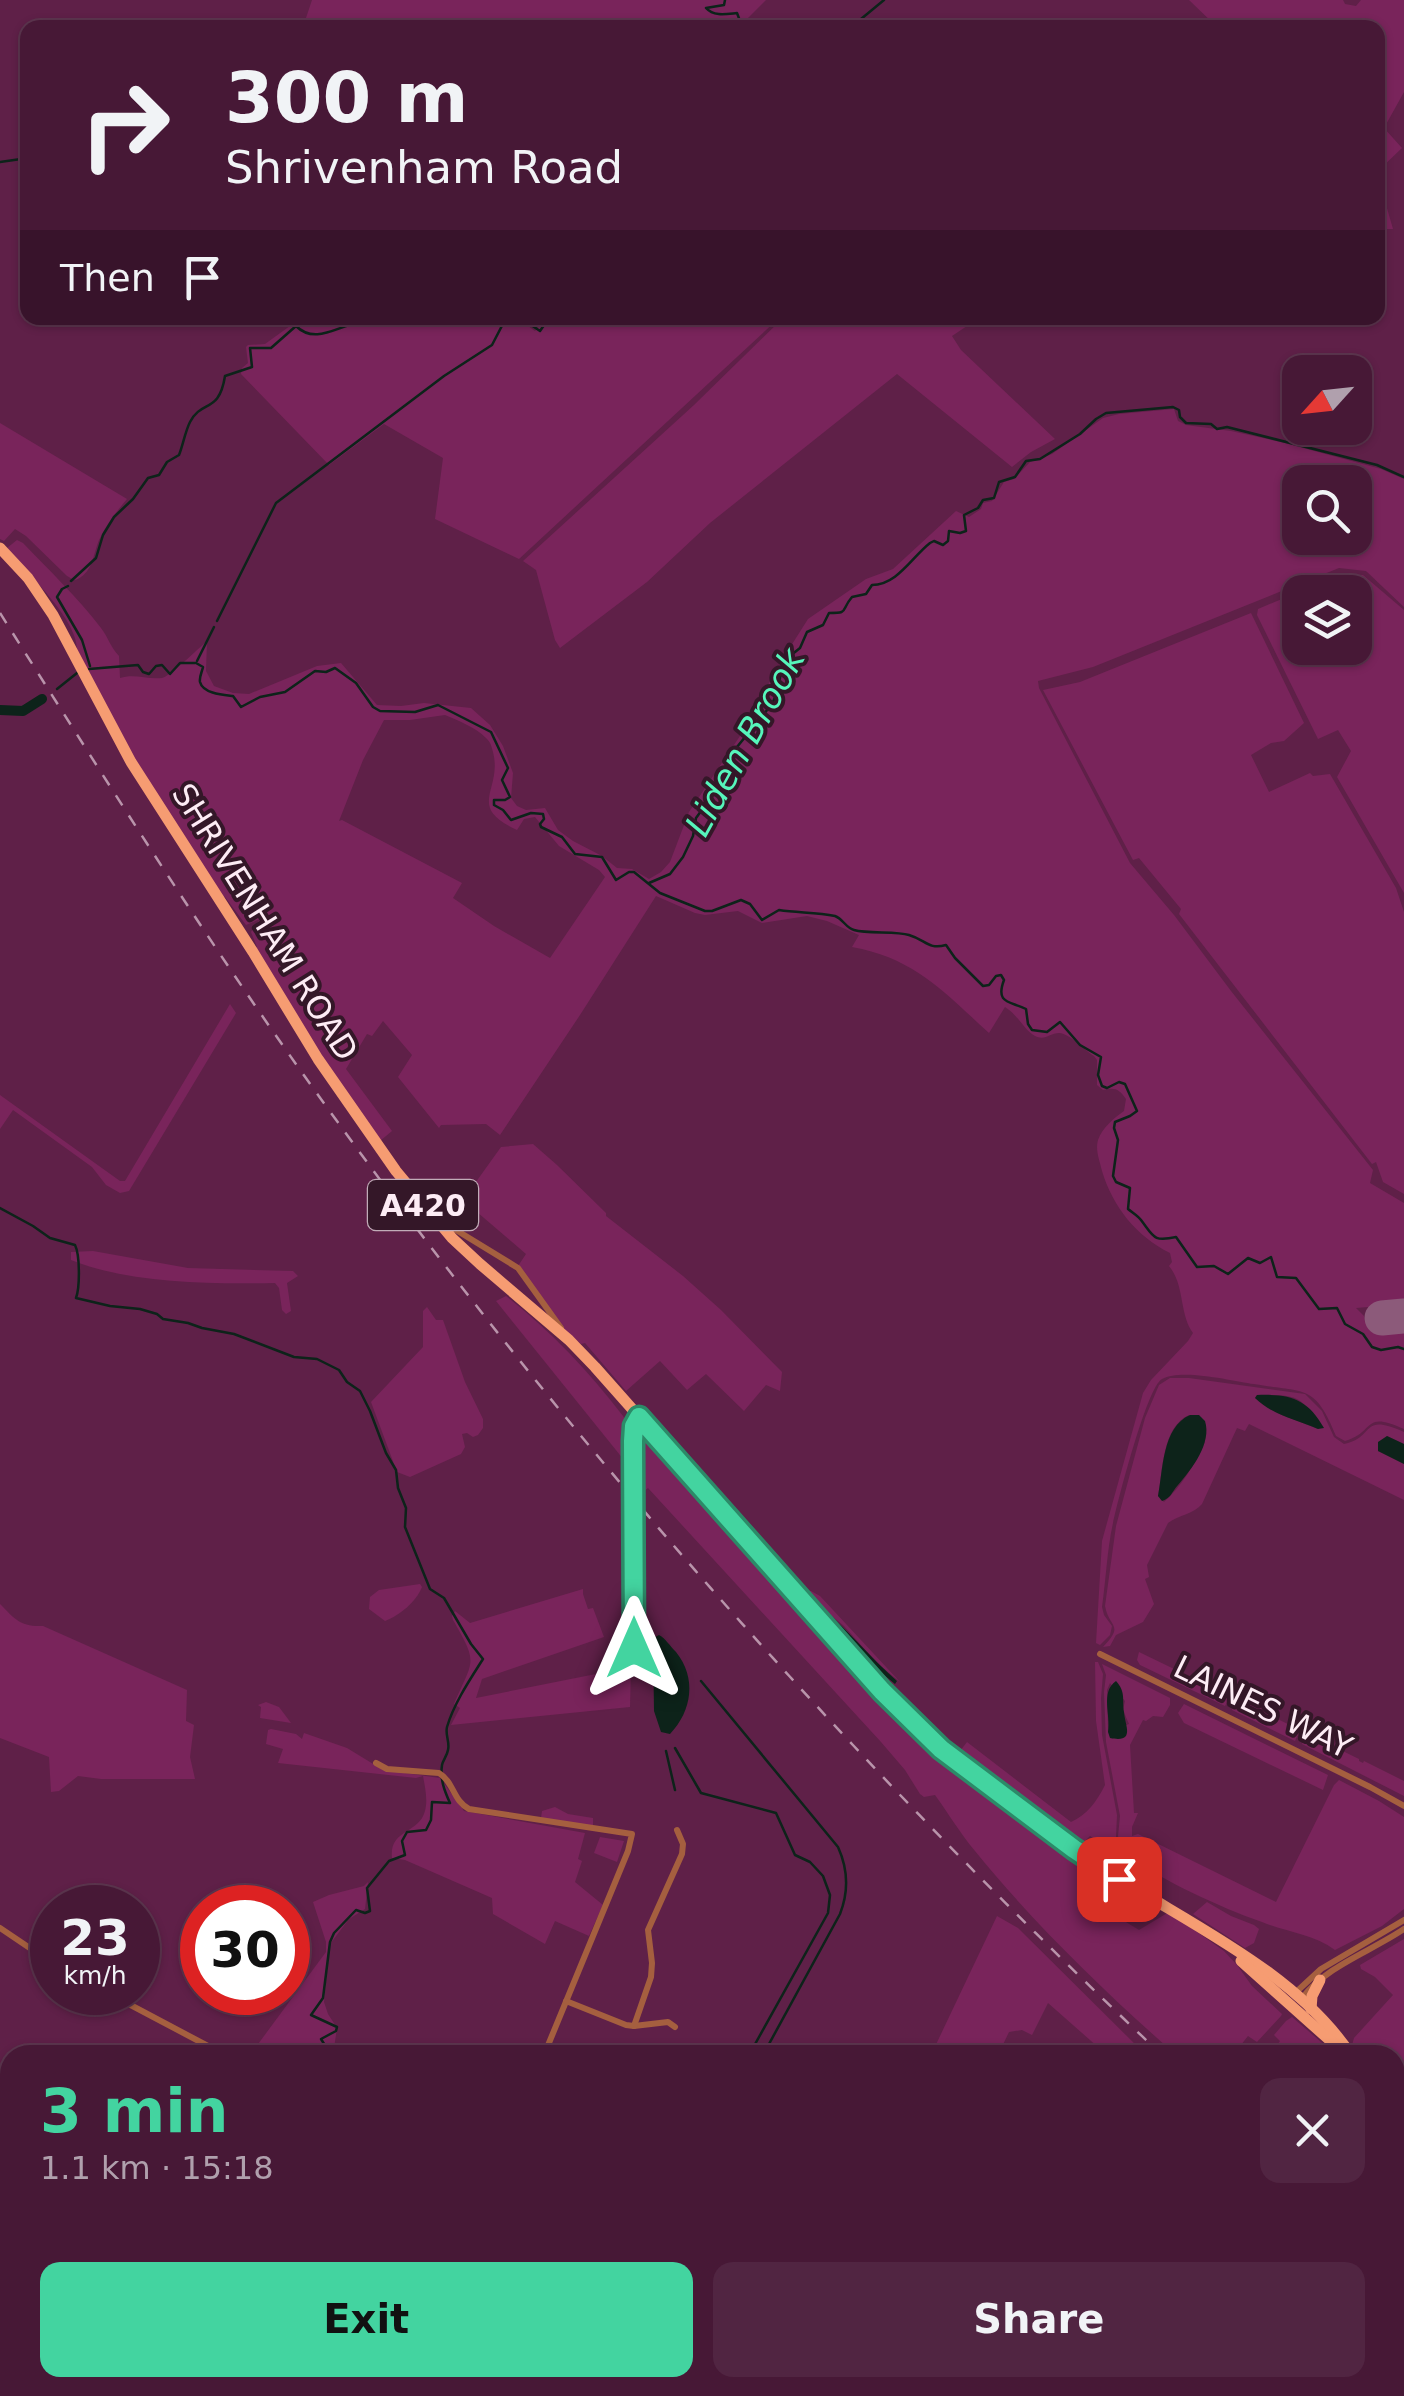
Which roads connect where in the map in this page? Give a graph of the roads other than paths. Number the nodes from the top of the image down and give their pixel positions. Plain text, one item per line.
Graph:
1 (0, 548) edge
2 (0, 556) edge
3 (69, 645) junction
4 (433, 1216) junction
5 (564, 1336) junction
6 (639, 1417) junction
7 (634, 1648) dead end
8 (1100, 1654) dead end
9 (376, 1763) dead end
10 (1404, 1806) edge
11 (677, 1830) dead end
12 (1404, 1920) edge
13 (0, 1928) edge
14 (1404, 1929) edge
15 (30, 1948) edge
16 (1320, 1980) junction
17 (566, 2001) junction
18 (1296, 2001) junction
19 (1311, 2009) junction
20 (149, 2015) edge
21 (634, 2026) junction
22 (675, 2027) dead end
23 (206, 2045) edge
24 (548, 2045) edge
25 (1338, 2045) edge
26 (1343, 2045) edge

1 - 3 highway, A420
2 - 3 highway, A420
3 - 4 highway, SHRIVENHAM ROAD / A420
4 - 5 highway, SHRIVENHAM ROAD / A420
4 - 5 street, SHRIVENHAM ROAD
5 - 6 highway, SHRIVENHAM ROAD / A420
6 - 7 street
6 - 18 highway, SHRIVENHAM ROAD / A420
8 - 10 street, LAINES WAY
9 - 17 street
11 - 21 street
12 - 18 street
13 - 15 street
14 - 16 street
16 - 18 street
16 - 19 highway
17 - 21 street
17 - 24 street
18 - 19 highway, SHRIVENHAM ROAD / A420
18 - 25 highway, SHRIVENHAM ROAD / A420
19 - 26 highway, SHRIVENHAM ROAD / A420
20 - 23 street
21 - 22 street

